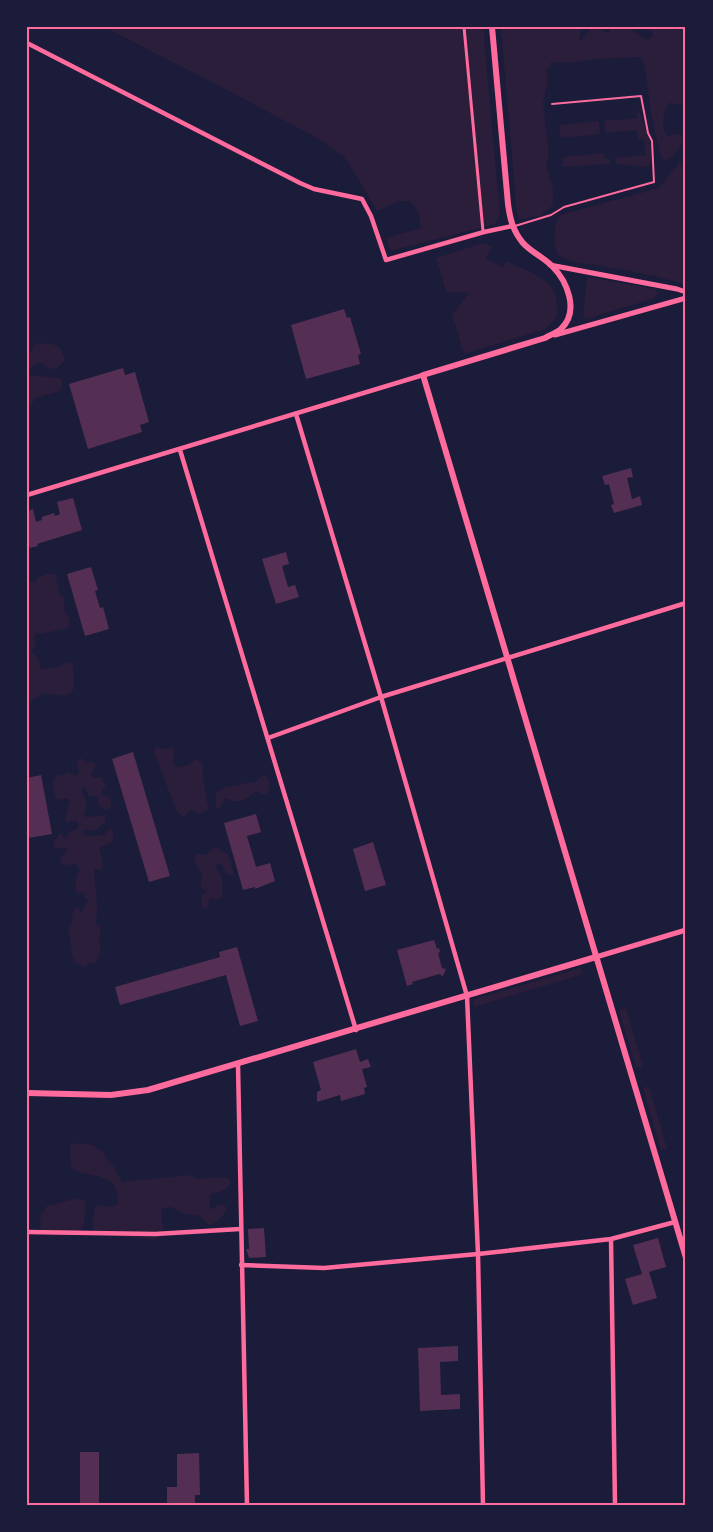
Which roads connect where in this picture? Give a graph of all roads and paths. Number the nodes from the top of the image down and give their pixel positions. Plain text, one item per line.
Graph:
1 (464, 27) edge
2 (492, 27) edge
3 (27, 43) edge
4 (552, 104) dead end
5 (512, 226) junction
6 (484, 232) junction
7 (550, 265) junction
8 (686, 292) edge
9 (686, 298) edge
10 (545, 338) junction
11 (423, 375) junction
12 (296, 414) junction
13 (180, 450) junction
14 (27, 495) edge
15 (686, 603) edge
16 (507, 657) junction
17 (381, 697) junction
18 (268, 738) junction
19 (686, 930) edge
20 (596, 957) junction
21 (467, 996) junction
22 (356, 1030) junction
23 (238, 1065) junction
24 (27, 1093) edge
25 (675, 1222) junction
26 (240, 1229) junction
27 (27, 1232) edge
28 (611, 1239) junction
29 (478, 1254) junction
30 (686, 1258) edge
31 (241, 1265) junction
32 (247, 1505) edge
33 (483, 1505) edge
34 (615, 1505) edge

1 - 6 street
2 - 5 main road
3 - 6 street
4 - 5 lane
5 - 6 street
5 - 7 main road
7 - 8 street
7 - 10 main road
9 - 10 street
10 - 11 main road
11 - 12 street
11 - 16 main road
12 - 13 street
12 - 17 street
13 - 14 street
13 - 18 street
15 - 16 street
16 - 17 street
16 - 20 main road
17 - 18 street
17 - 21 street
18 - 22 street
19 - 20 street
20 - 21 main road
20 - 25 main road
21 - 22 main road
21 - 29 street
22 - 23 main road
23 - 24 main road
23 - 26 street
25 - 28 street
25 - 30 main road
26 - 27 street
26 - 31 street
28 - 29 street
28 - 34 street
29 - 31 street
29 - 33 street
31 - 32 street

